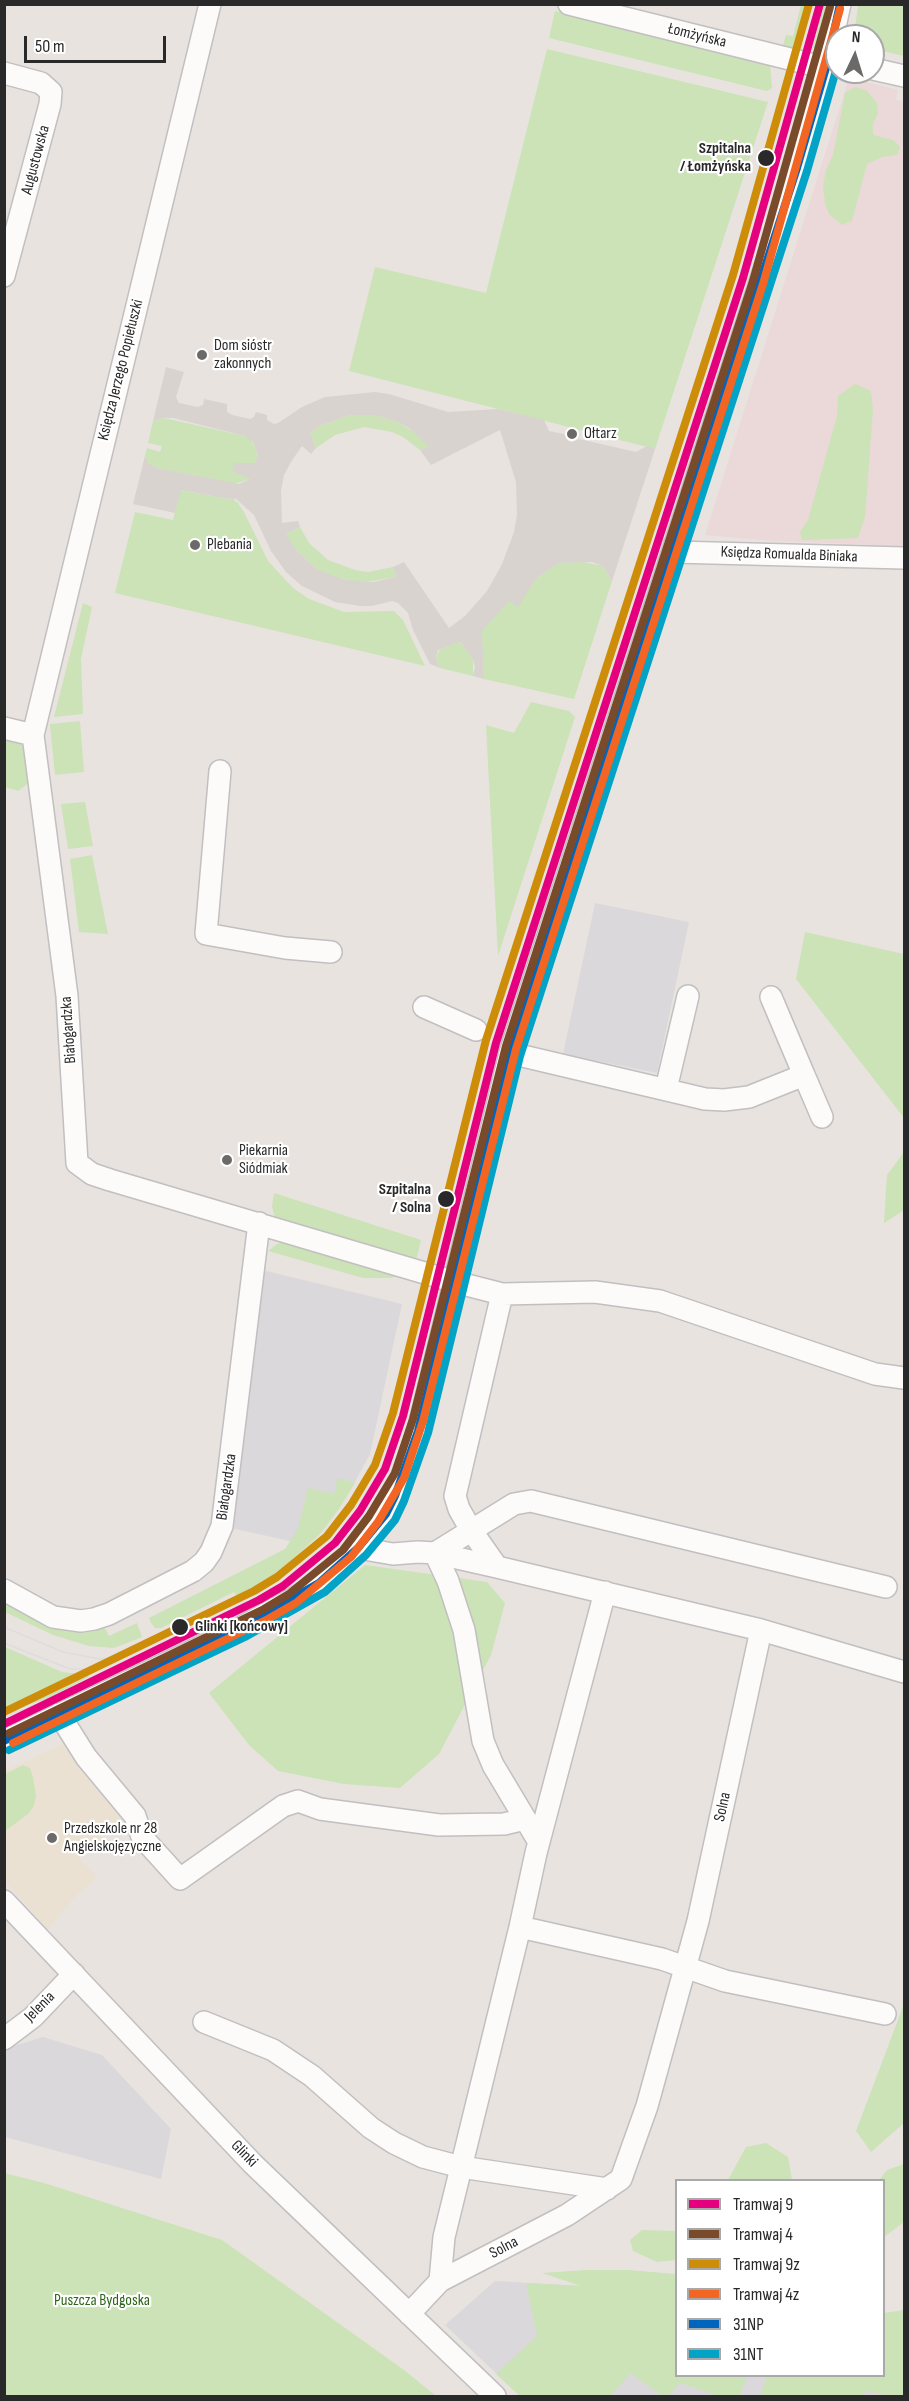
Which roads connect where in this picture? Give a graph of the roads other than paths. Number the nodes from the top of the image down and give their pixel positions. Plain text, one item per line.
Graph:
1 (210, 4) edge
2 (569, 4) edge
3 (840, 4) edge
4 (617, 10) edge
5 (837, 24) edge
6 (825, 61) edge
7 (885, 72) edge
8 (4, 73) edge
9 (904, 76) edge
10 (825, 78) edge
11 (4, 276) edge
12 (674, 552) junction
13 (904, 558) edge
14 (4, 728) edge
15 (33, 735) junction
16 (220, 771) dead end
17 (331, 952) dead end
18 (688, 996) dead end
19 (771, 997) dead end
20 (424, 1007) dead end
21 (476, 1030) dead end
22 (510, 1053) junction
23 (804, 1075) junction
24 (666, 1089) junction
25 (822, 1117) dead end
26 (259, 1223) junction
27 (455, 1282) junction
28 (502, 1294) junction
29 (904, 1378) edge
30 (471, 1530) junction
31 (358, 1548) junction
32 (435, 1553) junction
33 (497, 1567) junction
34 (886, 1587) dead end
35 (4, 1590) edge
36 (605, 1592) junction
37 (761, 1630) junction
38 (904, 1672) edge
39 (59, 1714) junction
40 (4, 1741) edge
41 (525, 1819) junction
42 (539, 1842) junction
43 (4, 1901) edge
44 (520, 1927) junction
45 (685, 1968) junction
46 (74, 1974) junction
47 (885, 2014) dead end
48 (204, 2022) dead end
49 (4, 2039) edge
50 (461, 2167) junction
51 (608, 2189) junction
52 (440, 2282) junction
53 (409, 2314) junction
54 (495, 2397) edge

1 - 15 street, Księdza Jerzego Popiełuszki
2 - 4 street, Łomżyńska
3 - 5 street
4 - 6 street, Łomżyńska
7 - 9 street
8 - 11 street, Augustowska
10 - 12 street
12 - 13 street, Księdza Romualda Biniaka
12 - 22 street
14 - 15 street
15 - 26 street, Białogardzka
16 - 17 street
18 - 24 street
19 - 23 street
20 - 21 street
22 - 24 street
22 - 27 street
23 - 24 street
23 - 25 street
26 - 27 street, Białogardzka
26 - 35 street, Białogardzka
27 - 28 street, Białogardzka
27 - 31 street
28 - 29 street, Białogardzka
28 - 30 street
30 - 32 street
30 - 33 street
30 - 34 street
31 - 32 street
31 - 39 street
32 - 33 street
32 - 41 street
33 - 36 street
36 - 37 street
36 - 42 street
37 - 38 street
37 - 45 street, Solna
39 - 40 street
39 - 41 street
41 - 42 street
42 - 44 street
43 - 46 street, Glinki
44 - 45 street
44 - 50 street
45 - 47 street
45 - 51 street, Solna
46 - 49 street, Jelenia
46 - 53 street, Glinki
48 - 50 street
50 - 51 street
50 - 52 street
51 - 52 street, Solna
52 - 53 street, Solna
53 - 54 street, Glinki

